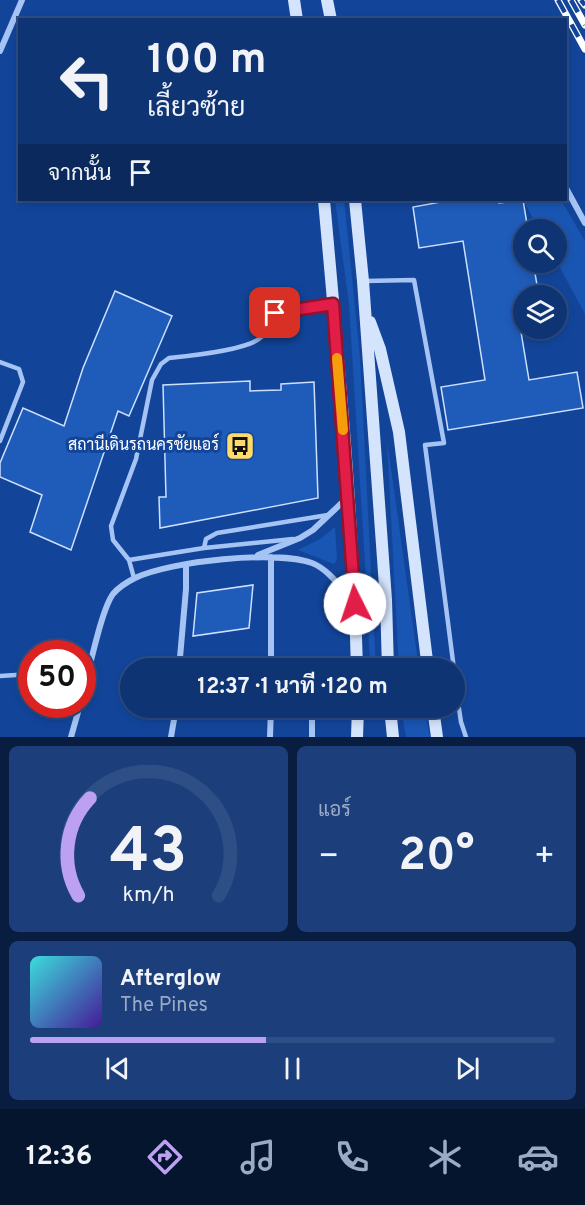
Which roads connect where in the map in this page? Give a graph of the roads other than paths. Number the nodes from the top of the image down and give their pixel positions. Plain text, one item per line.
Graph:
1 (22, 0) edge
2 (294, 0) edge
3 (327, 0) edge
4 (297, 18) edge
5 (331, 18) edge
6 (0, 51) edge
7 (567, 190) edge
8 (324, 201) edge
9 (355, 201) edge
10 (585, 223) edge
11 (363, 281) junction
12 (333, 304) junction
13 (365, 310) junction
14 (0, 362) edge
15 (0, 441) edge
16 (348, 497) junction
17 (331, 514) junction
18 (300, 538) junction
19 (204, 548) junction
20 (255, 556) junction
21 (271, 557) junction
22 (129, 560) junction
23 (186, 565) junction
24 (134, 578) junction
25 (355, 604) junction
26 (96, 640) edge
27 (180, 658) edge
28 (271, 658) edge
29 (357, 658) edge
30 (388, 658) edge
31 (427, 658) edge
32 (453, 658) edge
33 (18, 675) edge
34 (0, 676) edge
35 (76, 718) edge
36 (174, 718) edge
37 (271, 718) edge
38 (312, 718) edge
39 (358, 718) edge
40 (391, 718) edge
41 (434, 718) edge
42 (459, 718) edge
43 (71, 737) edge
44 (171, 737) edge
45 (270, 737) edge
46 (312, 737) edge
47 (357, 737) edge
48 (393, 737) edge
49 (437, 737) edge
50 (466, 737) edge

1 - 6 street
2 - 4 main road
3 - 5 main road
7 - 10 street
8 - 12 main road
9 - 11 main road
11 - 13 main road
11 - 32 lane
12 - 16 main road
12 - 22 lane
13 - 30 main road
13 - 31 main road
14 - 15 lane
16 - 17 street
16 - 25 main road
17 - 18 street
17 - 19 lane
18 - 19 lane
18 - 20 street
19 - 22 lane
20 - 21 street
20 - 23 street
21 - 25 street
21 - 28 street
22 - 24 lane
23 - 24 street
23 - 27 street
24 - 26 street
25 - 29 main road
33 - 34 lane
35 - 43 street
36 - 44 street
37 - 45 street
38 - 46 street
39 - 47 main road
40 - 48 main road
41 - 49 main road
42 - 50 lane

